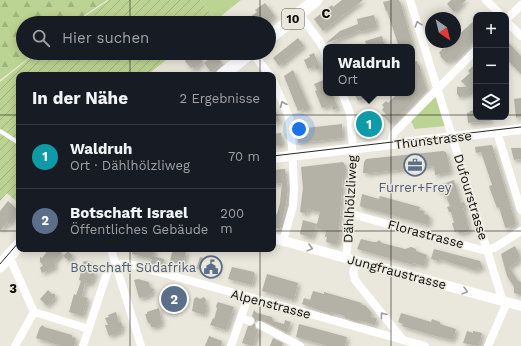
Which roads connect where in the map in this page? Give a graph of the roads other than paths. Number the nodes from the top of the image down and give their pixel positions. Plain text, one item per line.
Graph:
1 (316, 0) edge
2 (410, 0) edge
3 (486, 0) edge
4 (521, 5) edge
5 (498, 12) edge
6 (299, 14) junction
7 (509, 17) edge
8 (509, 23) edge
9 (276, 32) edge
10 (521, 36) edge
11 (323, 48) edge
12 (473, 53) edge
13 (242, 60) edge
14 (257, 60) edge
15 (226, 72) edge
16 (267, 72) edge
17 (276, 87) edge
18 (438, 88) junction
19 (343, 96) edge
20 (521, 130) edge
21 (0, 132) edge
22 (497, 132) junction
23 (453, 137) junction
24 (16, 141) edge
25 (391, 144) junction
26 (353, 149) junction
27 (292, 156) junction
28 (276, 158) edge
29 (521, 210) edge
30 (351, 214) junction
31 (521, 231) edge
32 (276, 239) edge
33 (283, 241) junction
34 (16, 247) edge
35 (487, 249) junction
36 (112, 252) edge
37 (5, 255) edge
38 (346, 258) junction
39 (358, 262) junction
40 (0, 266) edge
41 (116, 266) junction
42 (248, 297) junction
43 (505, 302) junction
44 (521, 306) edge
45 (34, 312) junction
46 (241, 318) junction
47 (250, 321) dead end
48 (260, 325) dead end
49 (89, 329) junction
50 (405, 343) edge
51 (15, 346) edge
52 (83, 346) edge
53 (141, 346) edge
54 (231, 346) edge
55 (300, 346) edge
56 (425, 346) edge
57 (488, 346) edge

1 - 6 main road, 10
18 -> 2 street, Dufourstrasse
3 - 5 street
4 - 7 street
6 - 9 main road, 10
6 - 11 street
8 - 10 street
12 - 18 street
13 - 15 main road
14 - 16 street
27 -> 17 street
18 - 23 street, Dufourstrasse
18 - 25 street
19 - 26 street, Dählhölzliweg
20 - 22 street, Thunstrasse
21 - 24 lane
22 - 23 street, Thunstrasse
22 - 29 street
23 - 25 street, Thunstrasse
23 - 35 street, Dufourstrasse
25 - 26 street, Thunstrasse
26 - 27 street, Thunstrasse
26 - 30 street, Dählhölzliweg
27 - 28 street, Thunstrasse
27 - 33 street
30 - 35 street, Florastrasse
30 - 38 street, Dählhölzliweg
31 - 35 street
32 - 33 street, Jungfraustrasse
33 -> 38 street, Jungfraustrasse
34 - 37 main road
35 - 43 street, Dufourstrasse
36 - 41 street
37 - 40 main road
37 - 45 street
38 - 39 street, Jungfraustrasse
39 -> 43 street, Jungfraustrasse
50 -> 39 street
41 - 42 street, Alpenstrasse
41 - 49 street
41 - 53 street
42 - 46 street
42 - 50 street, Alpenstrasse
43 - 44 street, Jungfraustrasse
43 - 57 street
45 - 49 street
45 - 51 street
46 - 47 street
46 - 54 street
48 - 55 street
49 - 52 street
50 - 56 street, Alpenstrasse

